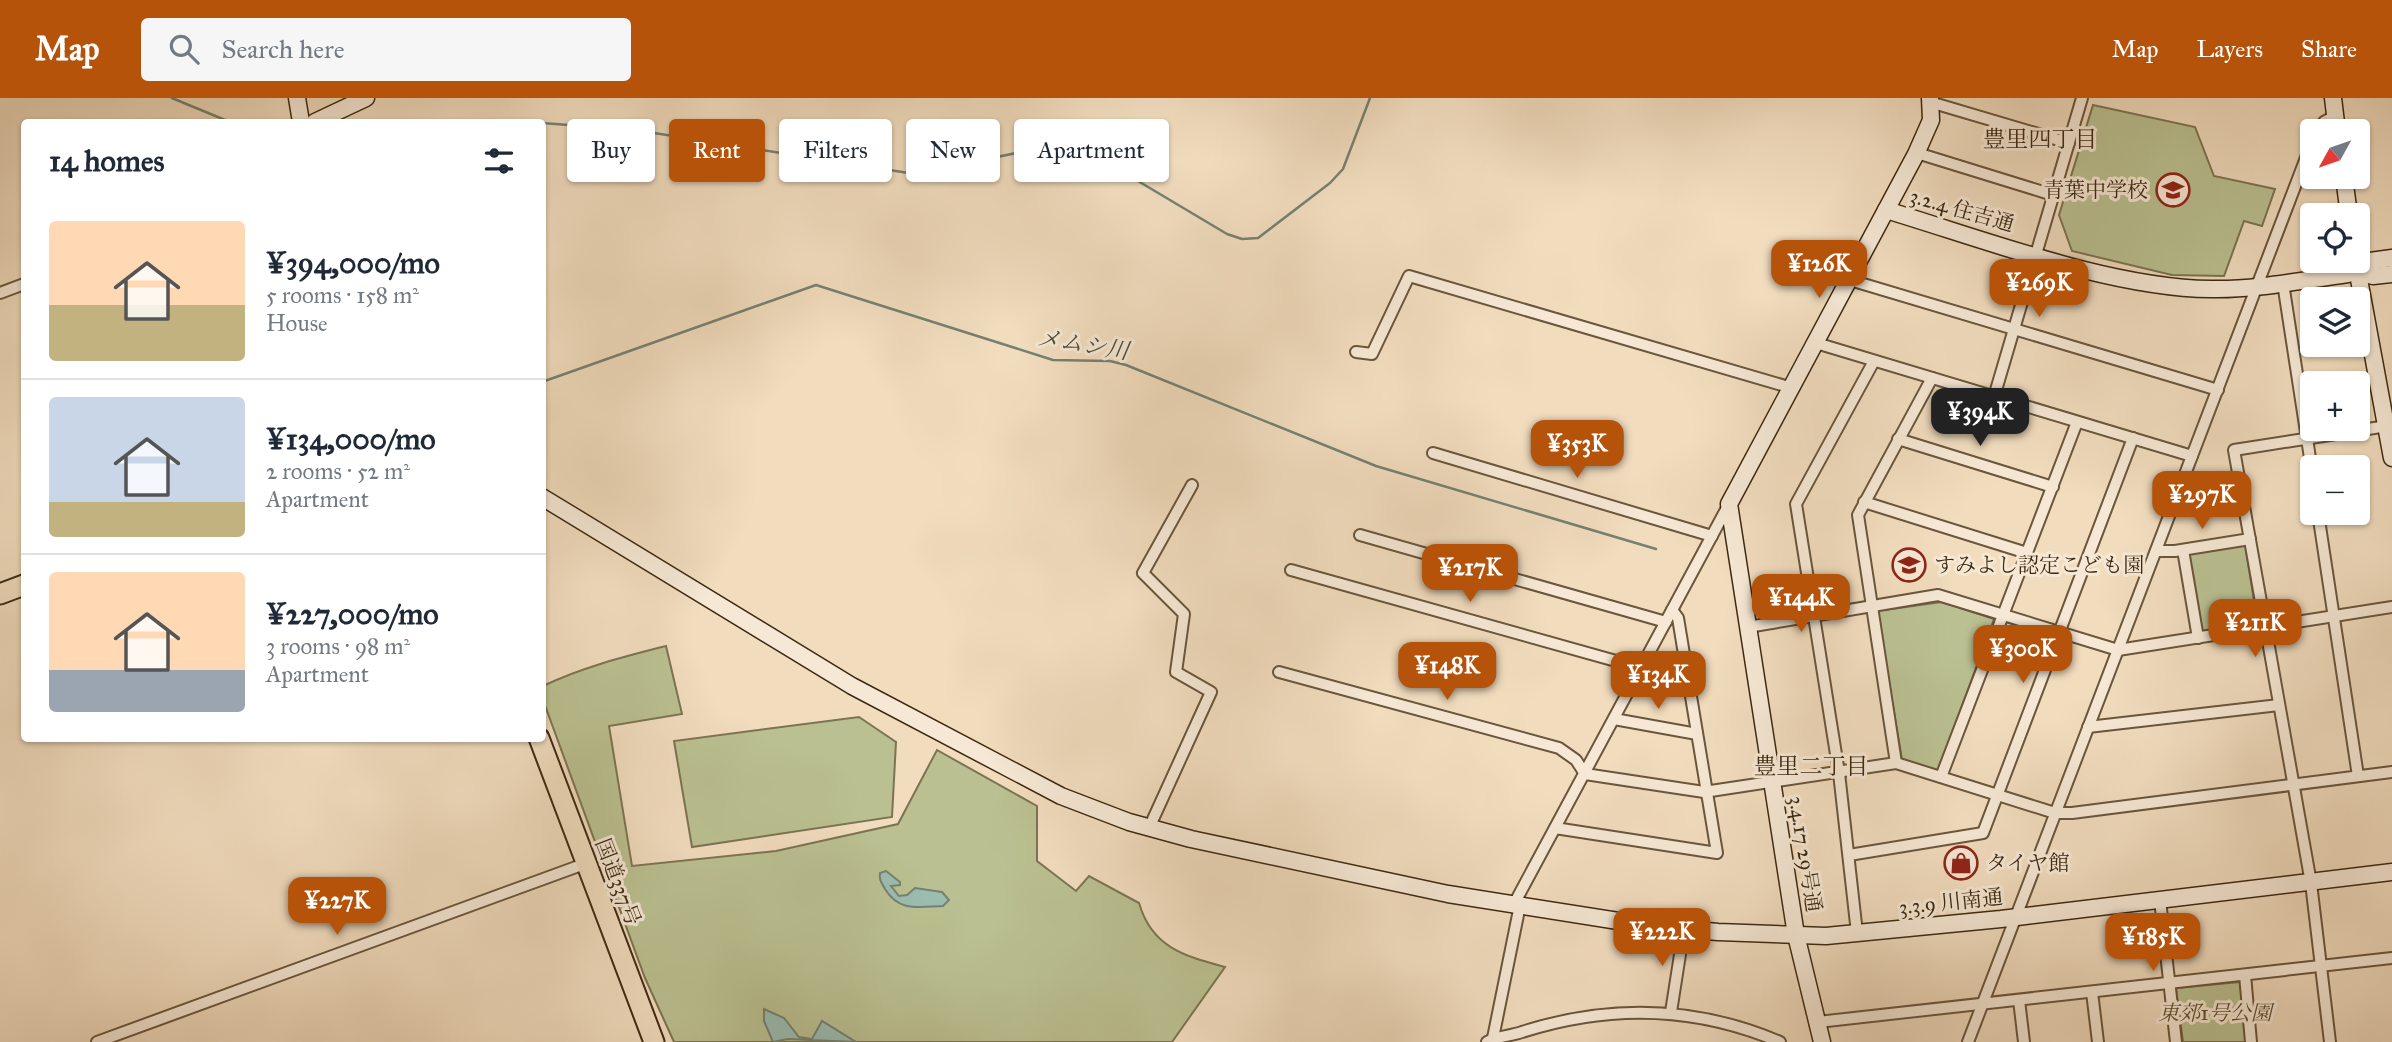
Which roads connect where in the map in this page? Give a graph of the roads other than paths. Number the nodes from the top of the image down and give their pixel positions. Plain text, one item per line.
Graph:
1 (298, 98) edge
2 (366, 98) edge
3 (2082, 98) edge
4 (2333, 98) edge
5 (1930, 100) edge
6 (301, 119) edge
7 (321, 119) edge
8 (2336, 119) edge
9 (2069, 143) junction
10 (1917, 153) junction
11 (2300, 174) edge
12 (2053, 195) junction
13 (1886, 210) junction
14 (2035, 254) junction
15 (2392, 258) edge
16 (2370, 261) edge
17 (2326, 273) edge
18 (2357, 273) edge
19 (2369, 273) edge
20 (2392, 274) edge
21 (1850, 280) junction
22 (2283, 283) junction
23 (21, 285) edge
24 (2258, 286) junction
25 (0, 293) edge
26 (2014, 328) junction
27 (1816, 343) junction
28 (1356, 352) dead end
29 (1874, 360) junction
30 (1931, 378) junction
31 (1792, 388) junction
32 (2218, 390) junction
33 (2300, 394) edge
34 (1994, 397) junction
35 (2077, 422) junction
36 (2387, 426) junction
37 (2370, 429) edge
38 (1898, 439) junction
39 (2133, 439) junction
40 (2300, 440) edge
41 (1433, 453) dead end
42 (2192, 456) junction
43 (2392, 458) edge
44 (1192, 485) dead end
45 (2053, 486) junction
46 (546, 499) edge
47 (1864, 502) junction
48 (1729, 504) junction
49 (2320, 525) edge
50 (1360, 535) dead end
51 (1712, 536) junction
52 (2249, 538) junction
53 (2183, 550) junction
54 (2156, 551) junction
55 (2028, 552) junction
56 (1291, 570) dead end
57 (21, 586) edge
58 (0, 594) edge
59 (1870, 606) junction
60 (2392, 607) edge
61 (1672, 610) junction
62 (2004, 615) junction
63 (1814, 616) junction
64 (2334, 617) junction
65 (1666, 622) junction
66 (1748, 627) junction
67 (2265, 628) junction
68 (2060, 632) junction
69 (2198, 638) junction
70 (2118, 650) junction
71 (1641, 668) junction
72 (1279, 672) dead end
73 (2279, 705) junction
74 (1614, 719) junction
75 (2088, 727) junction
76 (1697, 734) junction
77 (540, 742) edge
78 (1896, 763) junction
79 (2392, 772) edge
80 (1839, 773) junction
81 (1584, 774) junction
82 (2358, 776) junction
83 (1941, 778) junction
84 (1773, 784) junction
85 (2293, 784) junction
86 (1707, 792) junction
87 (1997, 795) junction
88 (2055, 813) junction
89 (1149, 828) junction
90 (1555, 828) junction
91 (1849, 855) junction
92 (587, 863) junction
93 (2392, 872) edge
94 (2311, 883) junction
95 (2160, 900) junction
96 (1517, 905) junction
97 (2015, 917) junction
98 (1684, 929) junction
99 (1857, 933) junction
100 (1796, 935) junction
101 (2392, 958) edge
102 (2321, 967) junction
103 (2245, 975) junction
104 (2170, 983) junction
105 (2092, 992) junction
106 (2019, 1000) junction
107 (1982, 1004) junction
108 (1671, 1012) junction
109 (1818, 1022) junction
110 (1490, 1040) edge
111 (97, 1042) edge
112 (654, 1042) edge
113 (1780, 1042) edge
114 (1822, 1042) edge
115 (1968, 1042) edge
116 (2024, 1042) edge
117 (2098, 1042) edge
118 (2176, 1042) edge
119 (2251, 1042) edge
120 (2330, 1042) edge

1 - 6 street
2 - 7 street
3 - 9 street
4 - 8 street
5 - 9 street
5 - 10 street
9 - 12 street
10 - 12 street
10 - 13 street
11 - 24 street
12 - 14 street
13 - 14 street, 3.2.4 住吉通
13 - 21 street
14 - 24 street, 3.2.4 住吉通
14 - 26 street
15 - 16 street, 3.2.4 住吉通
17 - 22 street, 3.2.4 住吉通
18 - 36 street
19 - 20 street, 3.2.4 住吉通
21 - 26 street
21 - 27 street
22 - 24 street, 3.2.4 住吉通
22 - 33 street
23 - 25 street
24 - 32 street
26 - 32 street
26 - 34 street
27 - 29 street
27 - 31 street
28 - 31 street
29 - 30 street
29 - 63 street
30 - 34 street
30 - 38 street
31 - 48 street
32 - 42 street
34 - 35 street
35 - 39 street
35 - 45 street
36 - 37 street
36 - 43 street
38 - 45 street
38 - 47 street
39 - 42 street
39 - 68 street
40 - 52 street
41 - 51 street
42 - 54 street
44 - 89 street
45 - 55 street
46 - 89 street, 3.3.9 川南通
47 - 55 street
47 - 59 street
48 - 51 street
48 - 66 street, 3.4.17 29号通
49 - 64 street
50 - 65 street
51 - 61 street
52 - 53 street
52 - 67 street
53 - 54 street
53 - 69 street
54 - 70 street
55 - 62 street
56 - 71 street
57 - 58 highway
59 - 62 street
59 - 63 street
59 - 78 street
60 - 64 street
61 - 65 street
61 - 76 street
62 - 68 street
62 - 83 street
63 - 66 street
63 - 80 street
64 - 67 street
64 - 82 street
65 - 71 street
66 - 84 street, 3.4.17 29号通
67 - 69 street
67 - 73 street
68 - 70 street
68 - 87 street
69 - 70 street
70 - 75 street
71 - 74 street
72 - 81 street
73 - 75 street
73 - 85 street
74 - 76 street
74 - 81 street
75 - 88 street
76 - 86 street
77 - 92 highway, 国道337号
78 - 80 street
78 - 83 street
79 - 82 street
80 - 84 street
80 - 91 street
81 - 86 street
81 - 90 street
82 - 85 street
83 - 87 street
84 - 86 street
84 - 100 street, 3.4.17 29号通
85 - 88 street
85 - 94 street
86 - 90 street
87 - 88 street
87 - 91 street
88 - 97 street
89 - 96 street, 3.3.9 川南通
90 - 96 street
91 - 99 street
92 - 111 street
92 - 112 highway, 国道337号
93 - 94 street, 3.3.9 川南通
94 - 95 street, 3.3.9 川南通
94 - 102 street
95 - 97 street, 3.3.9 川南通
95 - 104 street
96 - 98 street, 3.3.9 川南通
96 - 110 street
97 - 99 street, 3.3.9 川南通
97 - 107 street
98 - 100 street, 3.3.9 川南通
98 - 108 street
99 - 100 street, 3.3.9 川南通
100 - 109 street, 3.4.17 29号通
101 - 102 street
102 - 103 street
102 - 120 street
103 - 104 street
103 - 119 street
104 - 105 street
104 - 118 street
105 - 106 street
105 - 117 street
106 - 107 street
106 - 116 street
107 - 109 street
107 - 115 street
108 - 110 street
108 - 113 street
109 - 114 street, 3.4.17 29号通

